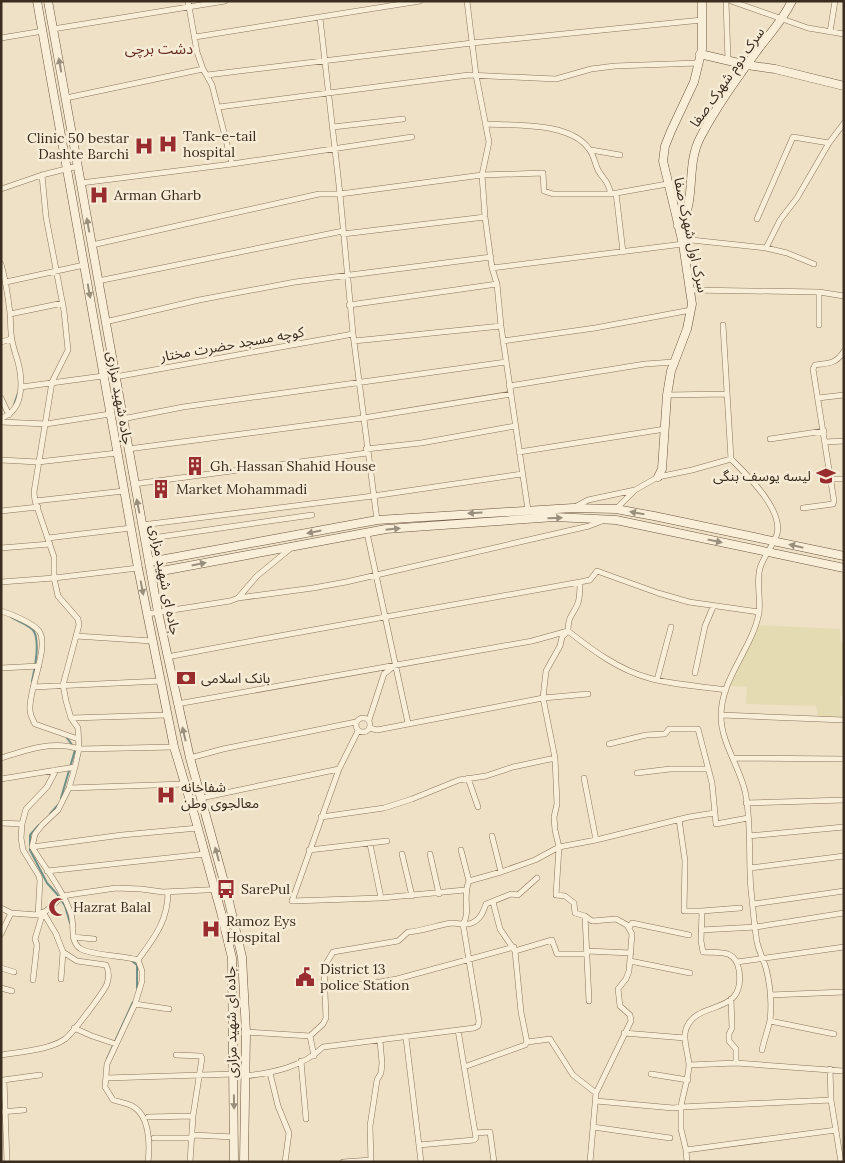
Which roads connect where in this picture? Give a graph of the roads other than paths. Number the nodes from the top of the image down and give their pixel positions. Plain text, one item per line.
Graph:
1 (38, 1) edge
2 (48, 1) edge
3 (225, 1) edge
4 (420, 1) edge
5 (467, 1) edge
6 (702, 1) edge
7 (726, 1) edge
8 (731, 1) edge
9 (792, 1) edge
10 (835, 1) edge
11 (188, 4) edge
12 (320, 18) junction
13 (702, 20) junction
14 (783, 20) junction
15 (53, 29) junction
16 (43, 31) junction
17 (830, 32) junction
18 (844, 34) edge
19 (195, 37) junction
20 (1, 38) edge
21 (472, 43) junction
22 (700, 54) junction
23 (324, 61) junction
24 (728, 61) junction
25 (698, 63) junction
26 (747, 66) junction
27 (203, 69) junction
28 (207, 74) junction
29 (476, 75) junction
30 (844, 86) edge
31 (328, 93) junction
32 (66, 98) junction
33 (219, 107) junction
34 (403, 118) dead end
35 (844, 123) edge
36 (486, 124) junction
37 (333, 127) junction
38 (412, 137) dead end
39 (829, 143) junction
40 (335, 149) junction
41 (591, 150) junction
42 (620, 155) dead end
43 (232, 164) junction
44 (78, 166) junction
45 (67, 168) junction
46 (42, 175) junction
47 (482, 176) junction
48 (81, 183) junction
49 (668, 184) junction
50 (1, 189) edge
51 (613, 193) junction
52 (340, 194) junction
53 (486, 217) junction
54 (756, 218) dead end
55 (678, 226) junction
56 (343, 233) junction
57 (682, 242) junction
58 (92, 245) junction
59 (766, 248) junction
60 (623, 252) junction
61 (491, 257) junction
62 (1, 264) edge
63 (814, 264) dead end
64 (84, 265) junction
65 (492, 268) junction
66 (57, 271) junction
67 (348, 274) junction
68 (98, 281) junction
69 (6, 282) junction
70 (497, 284) junction
71 (690, 290) junction
72 (8, 292) junction
73 (819, 292) junction
74 (1, 294) edge
75 (844, 297) edge
76 (63, 303) junction
77 (350, 306) junction
78 (691, 310) junction
79 (10, 314) junction
80 (105, 322) junction
81 (723, 325) dead end
82 (819, 325) dead end
83 (501, 326) junction
84 (353, 334) junction
85 (11, 340) junction
86 (354, 341) junction
87 (503, 341) junction
88 (1, 342) edge
89 (844, 351) edge
90 (506, 362) junction
91 (674, 362) junction
92 (104, 376) junction
93 (114, 377) junction
94 (52, 382) junction
95 (358, 383) junction
96 (509, 386) junction
97 (21, 387) junction
98 (511, 394) junction
99 (727, 394) junction
100 (668, 395) junction
101 (844, 395) edge
102 (1, 398) edge
103 (818, 398) junction
104 (110, 414) junction
105 (9, 415) junction
106 (364, 418) junction
107 (122, 419) junction
108 (1, 420) edge
109 (46, 424) junction
110 (515, 426) junction
111 (665, 429) junction
112 (824, 431) junction
113 (770, 439) dead end
114 (844, 441) edge
115 (826, 442) junction
116 (128, 449) junction
117 (367, 451) junction
118 (519, 452) junction
119 (117, 453) junction
120 (731, 459) junction
121 (1, 460) edge
122 (38, 462) junction
123 (522, 474) junction
124 (658, 477) junction
125 (831, 479) junction
126 (844, 479) edge
127 (134, 484) junction
128 (635, 490) junction
129 (124, 491) junction
130 (373, 496) junction
131 (35, 501) junction
132 (38, 508) junction
133 (574, 508) junction
134 (597, 508) junction
135 (803, 508) dead end
136 (616, 509) junction
137 (528, 510) junction
138 (1, 512) edge
139 (312, 515) dead end
140 (595, 518) junction
141 (605, 519) junction
142 (377, 520) junction
143 (142, 525) junction
144 (131, 528) junction
145 (367, 533) junction
146 (48, 538) junction
147 (145, 539) junction
148 (774, 541) junction
149 (50, 544) junction
150 (293, 546) junction
151 (1, 548) edge
152 (767, 552) junction
153 (844, 556) edge
154 (149, 562) junction
155 (138, 568) junction
156 (844, 568) edge
157 (151, 574) junction
158 (376, 575) junction
159 (54, 578) junction
160 (1, 582) edge
161 (580, 582) junction
162 (238, 598) junction
163 (713, 606) junction
164 (1, 611) edge
165 (158, 612) junction
166 (759, 612) junction
167 (147, 614) junction
168 (384, 617) junction
169 (671, 627) dead end
170 (568, 631) junction
171 (76, 636) junction
172 (152, 640) junction
173 (167, 657) junction
174 (396, 665) junction
175 (39, 666) junction
176 (1, 668) edge
177 (695, 673) dead end
178 (657, 680) junction
179 (161, 681) junction
180 (63, 685) junction
181 (33, 687) junction
182 (726, 690) junction
183 (588, 694) dead end
184 (543, 698) junction
185 (177, 704) junction
186 (167, 714) junction
187 (721, 715) junction
188 (71, 718) junction
189 (369, 720) junction
190 (844, 720) edge
191 (356, 722) junction
192 (408, 723) junction
193 (370, 728) junction
194 (358, 731) junction
195 (78, 739) junction
196 (609, 744) dead end
197 (174, 747) junction
198 (79, 749) junction
199 (1, 758) edge
200 (190, 758) junction
201 (555, 758) junction
202 (734, 758) junction
203 (844, 759) edge
204 (75, 767) junction
205 (339, 769) junction
206 (708, 769) junction
207 (56, 770) junction
208 (637, 773) dead end
209 (468, 778) junction
210 (584, 778) dead end
211 (1, 780) edge
212 (184, 784) junction
213 (69, 788) junction
214 (189, 796) joint
215 (201, 798) junction
216 (844, 800) edge
217 (746, 803) junction
218 (478, 807) dead end
219 (714, 813) junction
220 (321, 817) junction
221 (748, 818) junction
222 (679, 819) junction
223 (1, 823) edge
224 (22, 824) junction
225 (198, 828) junction
226 (844, 828) edge
227 (492, 836) dead end
228 (749, 836) junction
229 (596, 840) junction
230 (387, 841) dead end
231 (370, 844) junction
232 (32, 847) junction
233 (559, 847) junction
234 (309, 850) junction
235 (461, 850) dead end
236 (205, 854) junction
237 (402, 854) dead end
238 (430, 854) dead end
239 (844, 856) edge
240 (750, 868) junction
241 (47, 871) junction
242 (501, 872) junction
243 (537, 878) dead end
244 (469, 881) junction
245 (226, 889) junction
246 (215, 890) junction
247 (465, 890) junction
248 (844, 891) edge
249 (168, 892) junction
250 (439, 894) junction
251 (63, 896) junction
252 (412, 896) junction
253 (381, 898) junction
254 (493, 902) junction
255 (753, 904) junction
256 (1, 908) edge
257 (740, 908) dead end
258 (702, 911) junction
259 (11, 913) junction
260 (844, 913) edge
261 (41, 914) junction
262 (585, 916) junction
263 (463, 924) junction
264 (756, 927) junction
265 (630, 928) junction
266 (701, 930) junction
267 (1, 934) edge
268 (689, 935) dead end
269 (73, 938) junction
270 (94, 939) dead end
271 (844, 947) edge
272 (514, 949) junction
273 (63, 952) junction
274 (587, 953) junction
275 (631, 953) junction
276 (762, 957) junction
277 (138, 960) junction
278 (468, 960) junction
279 (630, 961) junction
280 (737, 962) junction
281 (1, 968) edge
282 (14, 972) dead end
283 (690, 973) dead end
284 (61, 979) dead end
285 (33, 980) dead end
286 (323, 986) junction
287 (1, 988) edge
288 (12, 991) dead end
289 (844, 992) edge
290 (770, 996) junction
291 (731, 999) junction
292 (589, 1001) dead end
293 (135, 1004) junction
294 (169, 1009) dead end
295 (770, 1020) junction
296 (74, 1028) junction
297 (458, 1030) junction
298 (246, 1032) junction
299 (624, 1033) junction
300 (834, 1034) dead end
301 (310, 1036) junction
302 (406, 1038) junction
303 (685, 1038) junction
304 (380, 1041) junction
305 (527, 1042) junction
306 (116, 1044) junction
307 (762, 1050) dead end
308 (1, 1055) edge
309 (176, 1055) dead end
310 (314, 1056) junction
311 (302, 1062) junction
312 (736, 1063) junction
313 (689, 1065) junction
314 (464, 1068) junction
315 (830, 1069) junction
316 (843, 1071) edge
317 (270, 1073) junction
318 (234, 1074) junction
319 (651, 1074) dead end
320 (40, 1075) dead end
321 (200, 1076) junction
322 (245, 1076) junction
323 (106, 1078) junction
324 (3, 1080) edge
325 (688, 1080) junction
326 (596, 1093) junction
327 (831, 1100) junction
328 (596, 1101) junction
329 (681, 1107) junction
330 (24, 1110) dead end
331 (4, 1112) edge
332 (193, 1116) junction
333 (148, 1117) dead end
334 (306, 1119) dead end
335 (593, 1127) junction
336 (836, 1130) junction
337 (475, 1133) junction
338 (193, 1137) junction
339 (234, 1137) junction
340 (154, 1138) dead end
341 (670, 1138) dead end
342 (419, 1145) junction
343 (686, 1150) junction
344 (371, 1161) edge
345 (7, 1162) edge
346 (148, 1162) edge
347 (190, 1162) edge
348 (234, 1162) edge
349 (244, 1162) edge
350 (285, 1162) edge
351 (343, 1162) edge
352 (422, 1162) edge
353 (494, 1162) edge
354 (590, 1162) edge
355 (687, 1162) edge
356 (841, 1162) edge

1 - 16 main road, جاده شهید مزاری
2 - 15 main road, جاده ای شهید مزاری
3 - 11 street
4 - 12 street
5 - 21 street
6 - 13 main road, سرک اول شهرک صفا
7 - 24 street
8 - 14 street
9 - 14 main road, سرک دوم شهرک صفا
10 - 17 street
11 - 15 street
11 - 19 street
12 - 19 street
12 - 23 street
13 - 21 street
13 - 22 main road, سرک اول شهرک صفا
14 - 17 street
14 - 26 main road, سرک دوم شهرک صفا
32 -> 15 main road, جاده ای شهید مزاری
16 - 20 street
16 - 45 main road, جاده شهید مزاری
17 - 18 street
19 - 27 street
21 - 23 street
21 - 29 street
22 - 24 main road
22 - 25 main road, سرک اول شهرک صفا
23 - 28 street
23 - 31 street
24 - 26 main road
25 - 29 street
25 - 49 main road, سرک اول شهرک صفا
26 - 30 main road
26 - 55 main road, سرک دوم شهرک صفا
27 - 28 street
27 - 32 street
28 - 33 street
29 - 31 street
29 - 36 street
31 - 33 street
31 - 37 street
32 - 44 main road, جاده ای شهید مزاری
33 - 43 street
34 - 37 street
35 - 39 street
36 - 41 street
36 - 47 street
37 - 40 street
38 - 40 street
39 - 54 street
39 - 59 street
40 - 43 street
40 - 52 street
41 - 42 street
41 - 51 street
43 - 48 street
44 - 45 street
44 - 48 main road, جاده ای شهید مزاری
45 - 46 street
45 - 64 main road, جاده شهید مزاری
46 - 50 street
46 - 66 street
47 - 51 street
47 - 52 street
47 - 53 street
58 -> 48 main road, جاده ای شهید مزاری
49 - 51 street
49 - 55 main road, سرک اول شهرک صفا
51 - 60 street
52 - 56 street
52 - 58 street
53 - 56 street
53 - 61 street
55 - 57 main road, سرک اول شهرک صفا
56 - 67 street
56 - 68 street
57 - 59 street
57 - 60 street
57 - 71 main road, سرک اول شهرک صفا
58 - 68 main road, جاده ای شهید مزاری
59 - 63 street
60 - 65 street
61 - 65 street
61 - 67 street
62 - 69 street
64 - 66 street
64 -> 92 main road, جاده شهید مزاری
65 - 70 street
66 - 69 street
66 - 76 street
67 - 77 street
67 - 80 street
68 - 80 main road, جاده ای شهید مزاری
69 - 72 street
70 - 77 street
70 - 83 street
71 - 73 street
71 - 78 main road, سرک اول شهرک صفا
72 - 74 street
72 - 79 street
73 - 75 street
73 - 82 street
76 - 79 street
76 - 94 street
77 - 84 street
78 - 87 street
78 - 91 main road, سرک اول شهرک صفا
79 - 85 street
80 - 93 main road, جاده ای شهید مزاری
81 - 99 street
83 - 86 street
83 - 87 street
84 - 86 street
84 - 93 street, کوچه مسجد حضرت مختار
85 - 88 street
85 - 97 street
86 - 95 street
87 - 90 street
89 - 103 street
90 - 95 street
90 - 96 street
91 - 96 street
91 - 100 main road, سرک اول شهرک صفا
92 - 94 street
92 - 104 main road, جاده شهید مزاری
93 - 107 main road, جاده ای شهید مزاری
94 - 97 street
94 - 109 street
95 - 106 street
95 - 107 street
96 - 98 street
97 - 105 street
98 - 106 street
98 - 110 street
99 - 100 street
99 - 120 street
100 - 111 main road, سرک اول شهرک صفا
101 - 103 street
102 - 105 street
103 - 112 street
104 - 109 street
104 - 119 main road, جاده شهید مزاری
105 - 108 street
106 - 116 street
106 - 117 street
107 - 116 main road, جاده ای شهید مزاری
108 - 109 street
109 - 122 street
110 - 117 street
110 - 118 street
111 - 118 street
111 - 124 main road, سرک اول شهرک صفا
112 - 113 street
112 - 115 street
114 - 115 street
115 - 125 street
116 - 127 main road, جاده ای شهید مزاری
117 - 127 street
117 - 130 street
118 - 123 street
119 - 122 street
119 - 129 main road, جاده شهید مزاری
120 - 124 street
120 - 148 street
121 - 122 street
122 - 131 street
123 - 130 street
123 - 137 street
124 - 128 street
125 - 126 street
125 - 135 street
143 -> 127 main road, جاده ای شهید مزاری
128 - 133 street
128 - 136 street
129 - 131 street
129 - 144 main road, جاده شهید مزاری
130 - 142 street
130 - 143 street
131 - 132 street
132 - 138 street
132 - 146 street
133 - 134 main road
133 - 137 main road
134 - 136 main road
134 - 140 main road
148 -> 136 main road
137 -> 142 main road
139 - 147 street
140 - 141 main road
145 -> 140 main road
141 -> 152 main road
141 - 158 street
142 -> 154 main road
143 - 147 main road, جاده ای شهید مزاری
144 - 146 street
144 - 155 main road, جاده شهید مزاری
145 - 150 main road
145 - 158 street
146 - 149 street
147 - 154 main road, جاده ای شهید مزاری
148 - 152 street
153 -> 148 main road
149 - 151 street
149 - 159 street
157 -> 150 main road
150 - 162 street
152 - 156 main road
152 - 166 street
154 - 157 main road, جاده ای شهید مزاری
155 - 159 street
155 -> 167 main road, جاده شهید مزاری
157 - 165 main road, جاده ای شهید مزاری
158 - 162 street
158 - 168 street
159 - 160 street
159 - 171 street
161 - 163 street
161 - 168 street
161 - 170 street
162 - 165 street
163 - 166 street
163 - 177 street
164 - 175 street
165 - 167 street
165 - 173 main road, جاده ای شهید مزاری
166 - 182 street
167 - 172 main road, جاده شهید مزاری
168 - 173 street
168 - 174 street
169 - 178 street
170 - 174 street
170 - 178 street
170 - 184 street
171 - 172 street
171 - 180 street
172 - 179 main road, جاده شهید مزاری
173 - 185 main road, جاده ای شهید مزاری
174 - 185 street
174 - 189 street
174 - 192 street
175 - 176 street
175 - 181 street
178 - 182 street
179 - 180 street
179 - 186 main road, جاده شهید مزاری
180 - 181 street
180 - 188 street
181 - 195 street
182 - 187 street
183 - 184 street
184 - 192 street
184 - 201 street
200 -> 185 main road, جاده ای شهید مزاری
186 - 188 street
186 - 197 main road, جاده شهید مزاری
187 - 190 street
187 - 202 street
188 - 195 street
189 - 191 street
189 - 193 street
191 - 194 street
191 - 200 street
192 - 193 street
193 - 194 street
194 - 205 street
195 - 198 street
196 - 206 street
197 - 198 street
197 - 212 main road, جاده شهید مزاری
198 - 199 street
198 - 204 street
200 - 215 main road, جاده ای شهید مزاری
201 - 209 street
201 - 233 street
202 - 203 street
202 - 217 street
204 - 207 street
204 - 213 street
205 - 215 street
205 - 220 street
206 - 208 street
206 - 219 street
207 - 211 street
207 - 224 street
209 - 218 street
209 - 220 street
210 - 229 street
212 - 213 street
212 - 214 main road, جاده شهید مزاری
213 - 232 street
214 - 225 main road, جاده ای شهید مزاری
245 -> 215 main road, جاده ای شهید مزاری
216 - 217 street
217 - 221 street
219 - 221 street
219 - 222 street
220 - 234 street
221 - 228 street
222 - 229 street
222 - 258 street
223 - 224 street
224 - 261 street
225 - 232 street
225 - 236 main road, جاده ای شهید مزاری
226 - 228 street
227 - 242 street
228 - 240 street
229 - 233 street
230 - 231 street
231 - 234 street
231 - 253 street
232 - 241 street
233 - 242 street
233 - 262 street
234 - 253 street
235 - 244 street
236 - 241 street
236 - 246 main road, جاده ای شهید مزاری
237 - 252 street
238 - 250 street
239 - 240 street
240 - 255 street
241 - 251 street
242 - 244 street
243 - 254 street
244 - 247 street
245 - 246 street
245 - 298 main road, جاده ای شهید مزاری
246 - 249 street
246 - 318 main road, جاده ای شهید مزاری
247 - 250 street
247 - 263 street
248 - 255 street
249 - 251 street
249 - 277 street
250 - 252 street
251 - 261 street
251 - 269 street
252 - 253 street
254 - 263 street
254 - 272 street
255 - 264 street
256 - 259 street
257 - 258 street
258 - 266 street
259 - 261 street
259 - 267 street
260 - 264 street
261 - 273 street
261 - 285 street
262 - 265 street
262 - 274 street
263 - 278 street
263 - 286 street
264 - 266 street
264 - 276 street
265 - 268 street
265 - 275 street
266 - 280 street
269 - 270 street
269 - 277 street
271 - 276 street
272 - 274 street
272 - 278 street
272 - 305 street
273 - 284 street
273 - 296 street
274 - 275 street
274 - 292 street
275 - 279 street
276 - 280 street
276 - 290 street
277 - 293 street
278 - 286 street
278 - 297 street
279 - 283 street
279 - 299 street
280 - 291 street
281 - 282 street
286 - 301 street
287 - 288 street
289 - 290 street
290 - 295 street
291 - 303 street
291 - 312 street
293 - 294 street
293 - 306 street
295 - 300 street
295 - 307 street
296 - 306 street
296 - 308 street
297 - 302 street
297 - 314 street
298 - 301 street
298 - 322 main road, جاده ای شهید مزاری
299 - 303 street
299 - 326 street
301 - 310 street
302 - 304 street
302 - 342 street
303 - 313 street
304 - 310 street
304 - 344 street
305 - 314 street
305 - 326 street
306 - 323 street
309 - 321 street
310 - 311 street
311 - 317 street
311 - 334 street
312 - 313 street
312 - 315 street
313 - 325 street
314 - 337 street
315 - 316 street
315 - 327 street
317 - 322 street
317 - 350 street
318 - 321 street
318 -> 339 main road, جاده ای شهید مزاری
319 - 325 street
320 - 324 street
321 - 323 street
321 - 332 street
322 - 349 main road, جاده ای شهید مزاری
323 - 346 street
324 - 331 street
325 - 329 street
326 - 328 street
327 - 329 street
327 - 336 street
328 - 329 street
328 - 335 street
329 - 343 street
330 - 331 street
331 - 345 street
332 - 333 street
332 - 338 street
335 - 341 street
335 - 354 street
336 - 343 street
336 - 356 street
337 - 342 street
337 - 353 street
338 - 339 street
338 - 340 street
338 - 347 street
339 - 348 main road, جاده ای شهید مزاری
342 - 352 street
343 - 355 street
344 - 351 street

